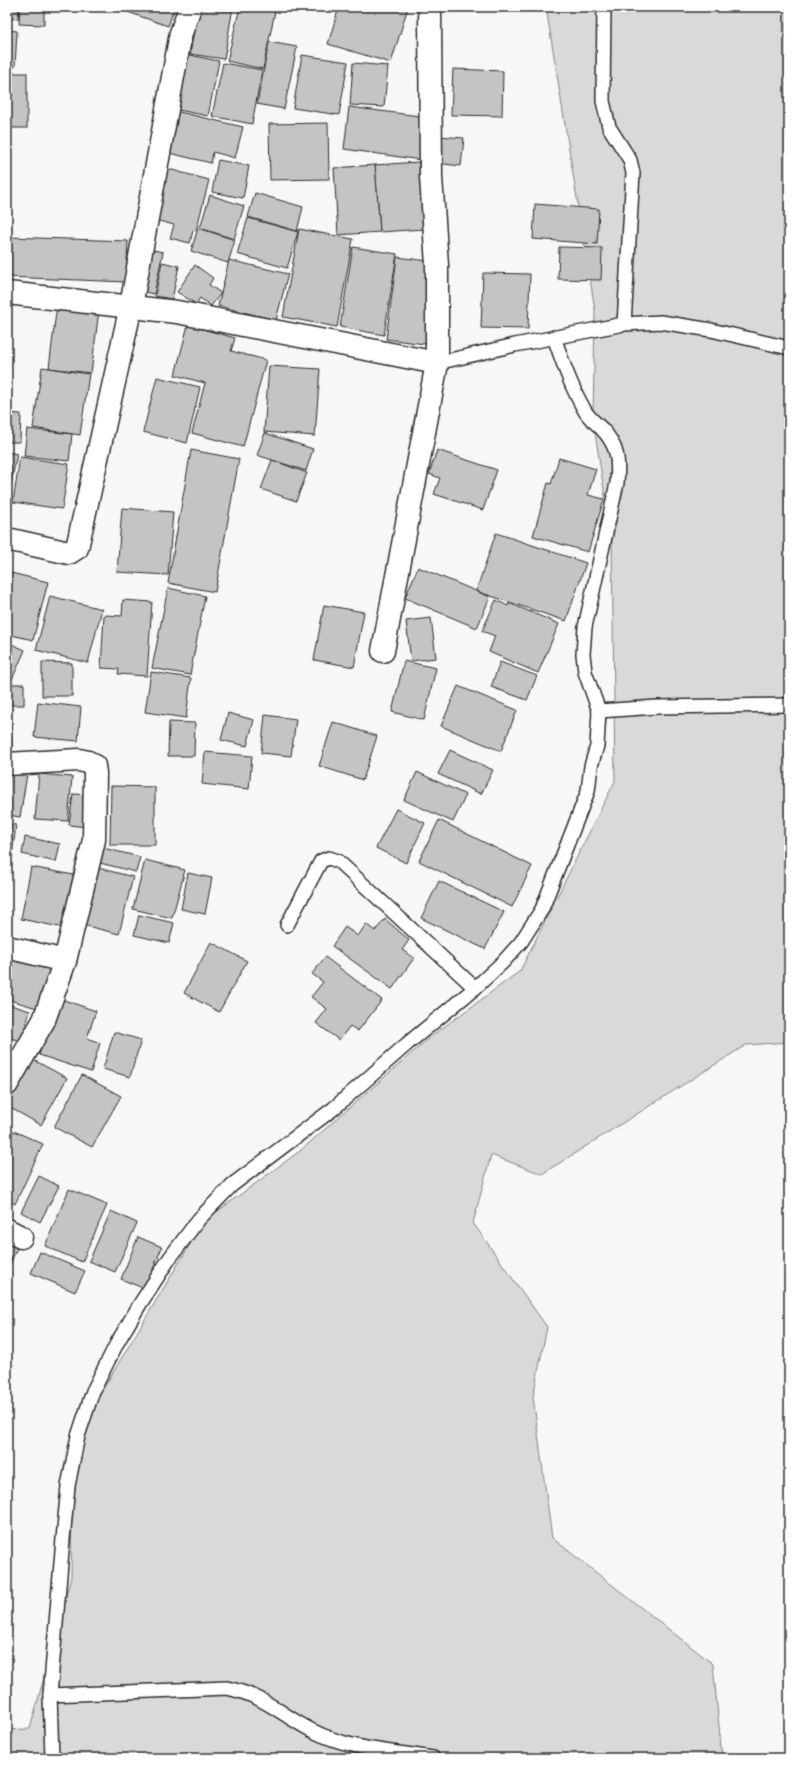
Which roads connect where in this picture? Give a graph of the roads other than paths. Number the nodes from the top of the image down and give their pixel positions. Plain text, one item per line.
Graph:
1 (190, 7) edge
2 (430, 7) edge
3 (604, 7) edge
4 (7, 293) edge
5 (130, 306) junction
6 (624, 324) junction
7 (554, 337) junction
8 (789, 348) edge
9 (437, 363) junction
10 (7, 539) edge
11 (383, 651) dead end
12 (789, 705) edge
13 (599, 711) junction
14 (7, 764) edge
15 (287, 925) dead end
16 (7, 947) edge
17 (66, 961) junction
18 (476, 988) junction
19 (7, 1084) edge
20 (50, 1695) junction
21 (426, 1757) edge
22 (52, 1758) edge

1 - 5 street
2 - 9 street
3 - 6 lane
4 - 5 street
5 - 9 street
5 - 10 street
6 - 7 lane
6 - 8 lane
7 - 9 lane
7 - 13 lane
9 - 11 street
12 - 13 lane
13 - 18 lane
14 - 17 street
15 - 18 lane
16 - 17 street
17 - 19 street
18 - 20 lane
20 - 21 lane
20 - 22 lane

